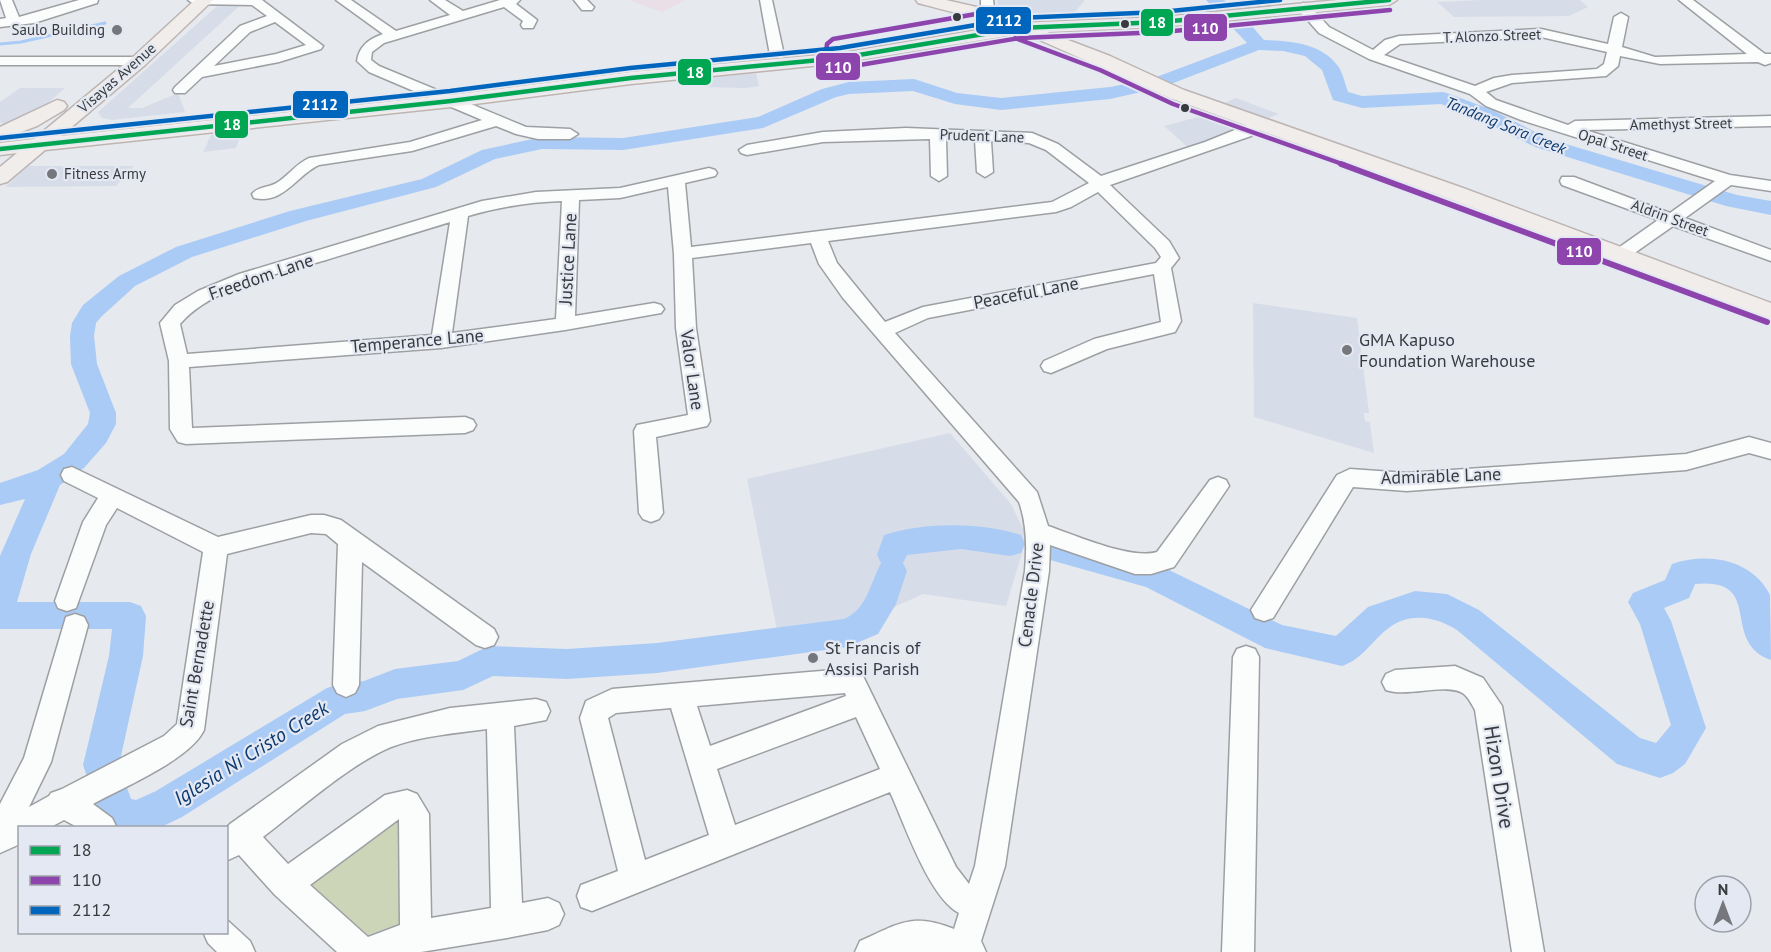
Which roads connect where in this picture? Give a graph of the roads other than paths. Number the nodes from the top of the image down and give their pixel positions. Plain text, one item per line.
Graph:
1 (6, 0) edge
2 (92, 0) edge
3 (184, 0) edge
4 (194, 0) edge
5 (205, 0) edge
6 (255, 0) edge
7 (342, 0) edge
8 (436, 0) edge
9 (766, 0) edge
10 (924, 0) edge
11 (1278, 0) edge
12 (1389, 0) edge
13 (1685, 0) edge
14 (509, 1) edge
15 (1304, 7) junction
16 (1240, 9) junction
17 (1209, 12) junction
18 (986, 13) edge
19 (460, 15) junction
20 (277, 17) junction
21 (1622, 18) dead end
22 (7, 23) edge
23 (528, 24) dead end
24 (1019, 28) junction
25 (393, 35) junction
26 (1613, 50) junction
27 (838, 53) junction
28 (777, 55) junction
29 (1374, 56) junction
30 (0, 61) edge
31 (15, 61) junction
32 (110, 61) junction
33 (139, 61) junction
34 (1768, 61) edge
35 (0, 71) edge
36 (196, 74) junction
37 (86, 81) dead end
38 (180, 90) dead end
39 (428, 91) junction
40 (1475, 91) junction
41 (451, 101) junction
42 (70, 104) junction
43 (495, 121) junction
44 (1771, 122) edge
45 (1262, 124) junction
46 (1556, 126) junction
47 (112, 127) junction
48 (570, 134) dead end
49 (938, 134) junction
50 (983, 135) junction
51 (16, 143) edge
52 (747, 150) dead end
53 (985, 172) dead end
54 (709, 173) dead end
55 (939, 176) dead end
56 (0, 178) edge
57 (676, 180) junction
58 (1568, 180) dead end
59 (1728, 180) junction
60 (1099, 183) junction
61 (1771, 186) edge
62 (260, 194) dead end
63 (571, 195) junction
64 (460, 214) junction
65 (1671, 219) junction
66 (818, 238) junction
67 (683, 255) junction
68 (1620, 255) junction
69 (1771, 256) edge
70 (1166, 262) junction
71 (654, 309) dead end
72 (1771, 312) edge
73 (566, 324) junction
74 (881, 331) junction
75 (441, 341) junction
76 (179, 361) junction
77 (1051, 366) dead end
78 (465, 425) dead end
79 (1771, 451) edge
80 (72, 476) dead end
81 (1218, 486) dead end
82 (113, 495) junction
83 (651, 513) dead end
84 (1038, 532) junction
85 (350, 541) junction
86 (216, 547) junction
87 (1264, 610) dead end
88 (485, 637) dead end
89 (1246, 657) dead end
90 (1395, 682) dead end
91 (346, 685) dead end
92 (680, 695) junction
93 (863, 702) junction
94 (536, 711) dead end
95 (500, 716) junction
96 (701, 762) junction
97 (896, 776) junction
98 (72, 798) junction
99 (18, 826) edge
100 (19, 826) edge
101 (100, 826) edge
102 (0, 836) edge
103 (233, 840) edge
104 (726, 843) junction
105 (635, 879) junction
106 (286, 884) junction
107 (592, 896) dead end
108 (978, 907) junction
109 (548, 914) dead end
110 (507, 922) junction
111 (220, 934) edge
112 (416, 937) junction
113 (965, 951) edge
114 (239, 952) edge
115 (361, 952) edge
116 (371, 952) edge
117 (871, 952) edge
118 (1238, 952) edge
119 (1528, 952) edge

1 - 22 street
2 - 22 street
3 - 32 main road, Visayas Avenue
4 - 5 street
5 - 6 street
5 - 33 main road, Visayas Avenue
6 - 20 street
7 - 25 street
8 - 19 street
9 - 28 street
10 - 18 main road
11 - 16 main road
12 - 15 main road
13 - 34 street
14 - 19 street
14 - 23 street
15 - 16 main road
15 - 29 street, Opal Street
16 - 17 main road
17 - 18 main road
17 - 24 main road
18 - 27 main road
19 - 25 street
20 - 36 street
20 - 36 street
21 - 26 street
24 - 27 main road
24 - 45 main road
25 - 39 street
26 - 29 street, T. Alonzo Street
26 - 34 street, T. Alonzo Street
26 - 40 street
27 - 28 main road
27 - 41 main road
28 - 39 main road
29 - 40 street, Opal Street
30 - 31 street
31 - 32 street
31 - 35 street
32 - 33 street
32 - 37 main road, Visayas Avenue
33 - 42 main road, Visayas Avenue
36 - 38 street
39 - 41 street
39 - 47 main road
40 - 46 street, Opal Street
41 - 43 street
41 - 51 main road
42 - 47 main road
42 - 51 main road, Visayas Avenue
42 - 51 main road
43 - 48 street
43 - 62 street
44 - 46 street, Amethyst Street
45 - 60 street
45 - 68 main road
46 - 59 street, Opal Street
47 - 51 main road
49 - 50 street, Prudent Lane
49 - 52 street, Prudent Lane
49 - 55 street
50 - 53 street
50 - 60 street, Prudent Lane
51 - 56 main road, Visayas Avenue
54 - 57 street, Freedom Lane
57 - 63 street, Freedom Lane
57 - 67 street, Valor Lane
58 - 65 street, Aldrin Street
59 - 61 street, Opal Street
59 - 65 street
60 - 66 street
60 - 70 street, Prudent Lane
63 - 64 street, Freedom Lane
63 - 73 street, Justice Lane
64 - 75 street
64 - 76 street, Freedom Lane
65 - 68 street
65 - 69 street, Aldrin Street
66 - 67 street
66 - 74 street, Cenacle Drive
67 - 83 street, Valor Lane
68 - 72 main road
70 - 74 street, Peaceful Lane
70 - 77 street, Prudent Lane
71 - 73 street, Temperance Lane
73 - 75 street, Temperance Lane
74 - 84 street, Cenacle Drive
75 - 76 street, Temperance Lane
76 - 78 street, Freedom Lane
79 - 87 street, Admirable Lane
80 - 82 street
81 - 84 street
82 - 86 street
82 - 102 street
84 - 108 street, Cenacle Drive
85 - 86 street
85 - 88 street
85 - 91 street
86 - 98 street, Saint Bernadette
89 - 118 street
90 - 119 street, Hizon Drive
92 - 93 street
92 - 96 street
92 - 105 street
93 - 96 street
93 - 97 street
94 - 95 street
95 - 103 street
95 - 110 street
96 - 104 street
97 - 104 street
97 - 108 street
98 - 100 street, Saint Bernadette
98 - 101 street
99 - 102 street, Saint Bernadette
103 - 106 street
104 - 105 street
105 - 107 street
106 - 112 street
106 - 115 street
108 - 113 street, Cenacle Drive
109 - 110 street
110 - 112 street
111 - 114 street
112 - 116 street
113 - 117 street

